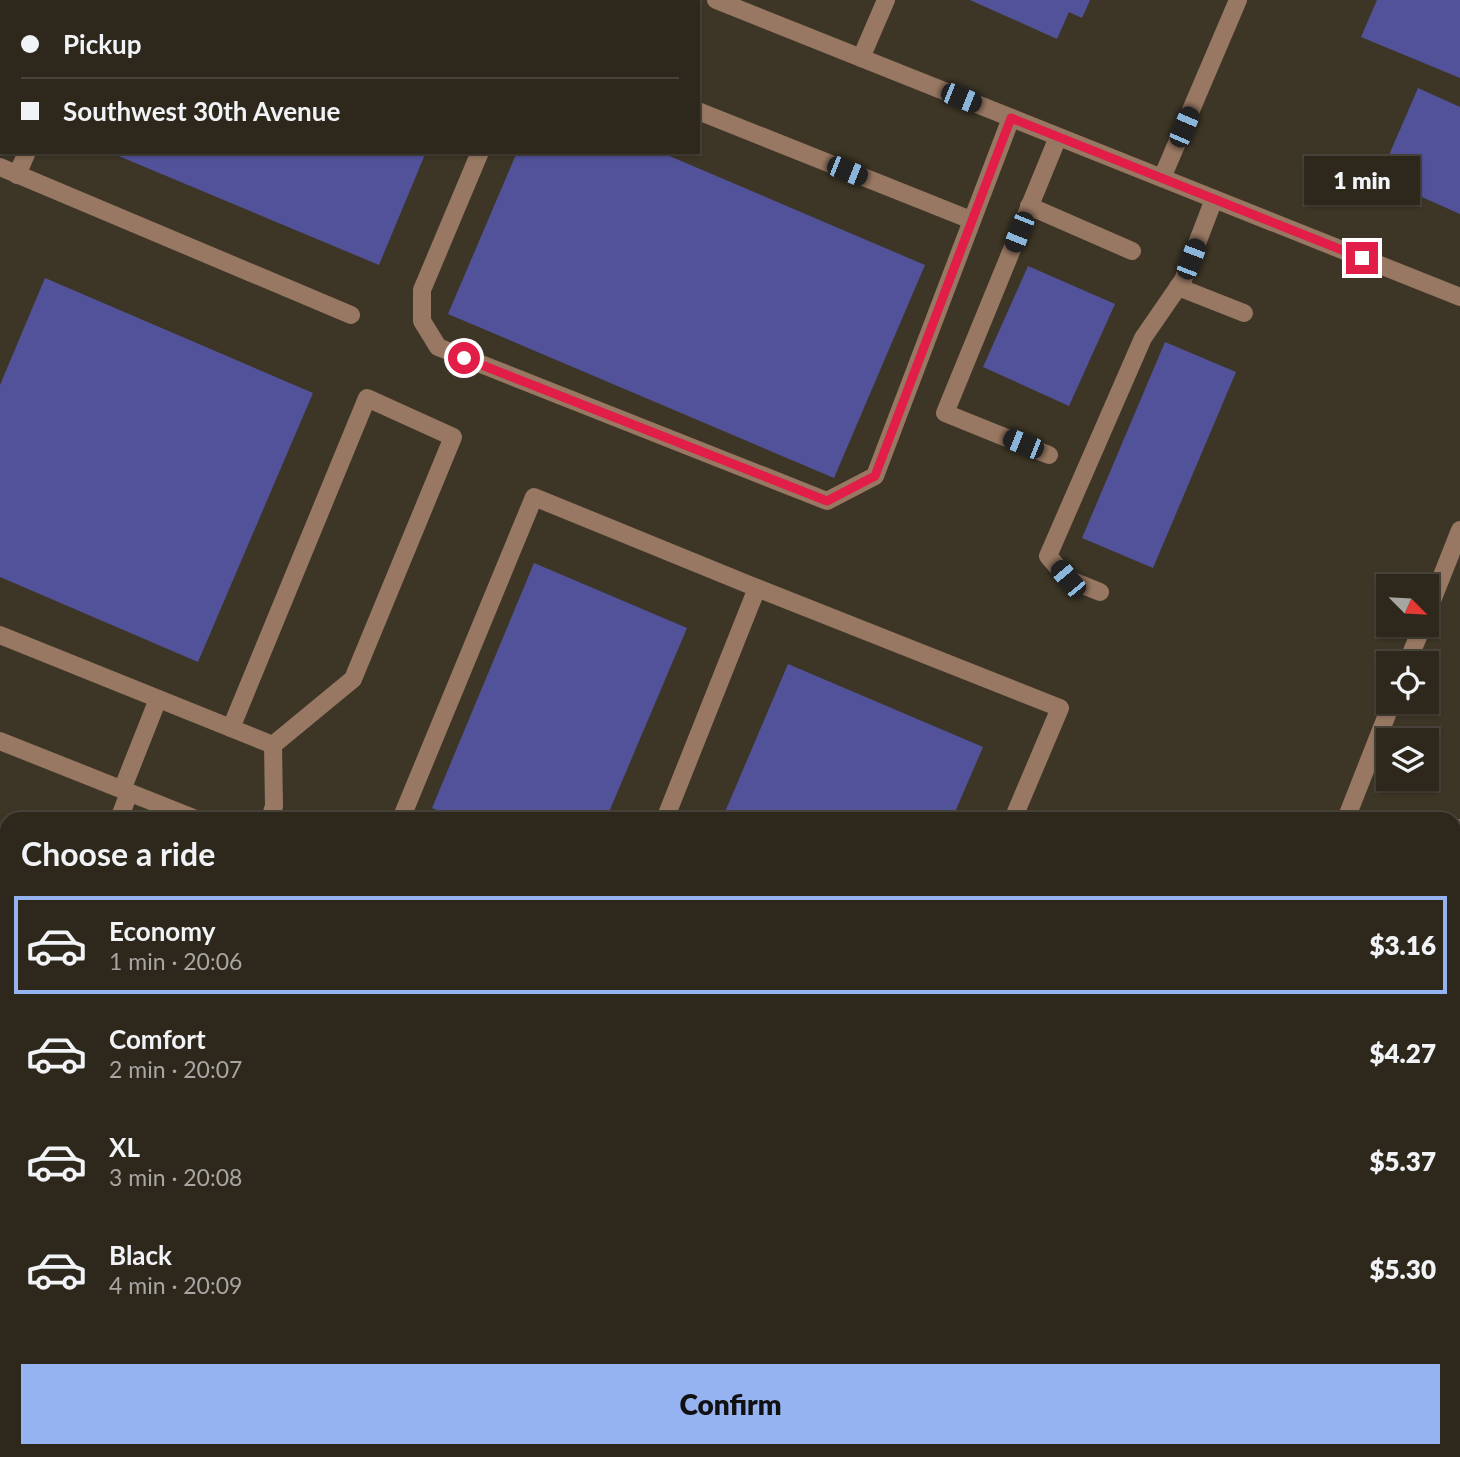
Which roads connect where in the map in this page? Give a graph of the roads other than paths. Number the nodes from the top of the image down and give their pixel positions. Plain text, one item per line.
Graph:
1 (716, 0) edge
2 (887, 0) edge
3 (1238, 0) edge
4 (741, 5) edge
5 (861, 58) junction
6 (700, 112) edge
7 (1011, 118) junction
8 (1058, 136) junction
9 (26, 154) edge
10 (479, 154) edge
11 (0, 167) edge
12 (18, 175) junction
13 (1162, 178) junction
14 (1214, 199) junction
15 (1029, 206) junction
16 (971, 220) junction
17 (1132, 251) dead end
18 (1178, 287) junction
19 (1460, 297) edge
20 (1244, 313) dead end
21 (351, 315) dead end
22 (1049, 455) dead end
23 (1460, 530) edge
24 (1439, 583) edge
25 (757, 588) junction
26 (1100, 592) dead end
27 (0, 635) edge
28 (158, 699) junction
29 (1387, 714) edge
30 (231, 728) junction
31 (0, 741) edge
32 (273, 745) junction
33 (125, 792) junction
34 (121, 812) edge
35 (178, 812) edge
36 (272, 812) edge
37 (404, 812) edge
38 (668, 812) edge
39 (1016, 812) edge
40 (1349, 812) edge

1 - 4 street
2 - 5 street
3 - 13 street
4 - 5 street
5 - 7 street
6 - 16 street
7 - 8 street
7 - 16 street
8 - 13 street
8 - 15 street
9 - 12 street
10 - 16 street
11 - 12 street
12 - 21 street
13 - 14 street
14 - 18 street
14 - 19 street
15 - 17 street
15 - 22 street
18 - 20 street
18 - 26 street
23 - 24 street
25 - 37 street
25 - 38 street
25 - 39 street
27 - 28 street
28 - 30 street
28 - 33 street
29 - 40 street
30 - 32 street
30 - 32 street
31 - 33 street
32 - 36 street
33 - 34 street
33 - 35 street

